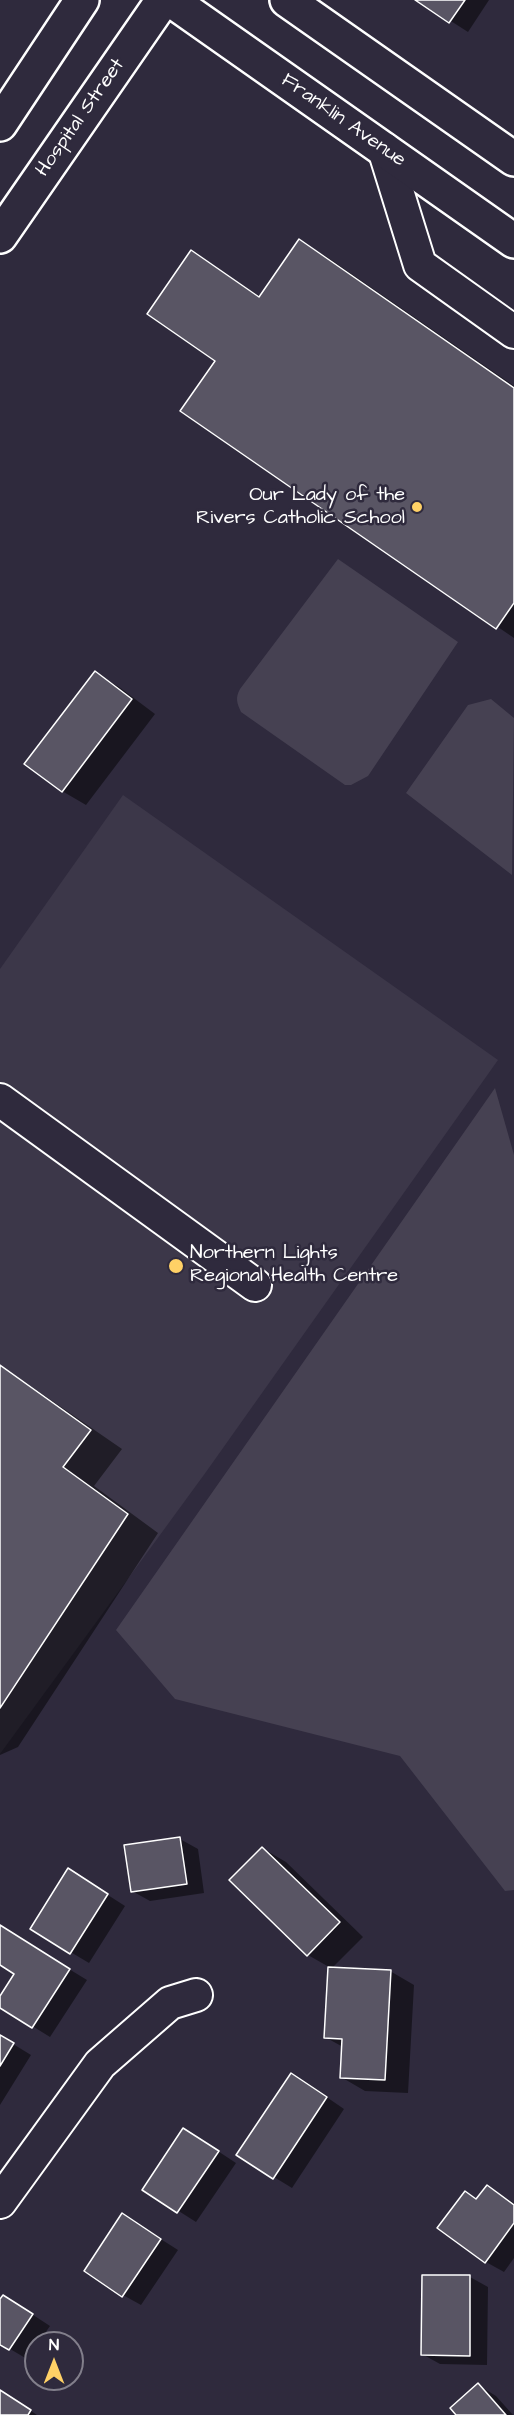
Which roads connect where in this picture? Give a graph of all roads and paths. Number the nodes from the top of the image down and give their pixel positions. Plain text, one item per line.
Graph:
1 (82, 0) edge
2 (163, 0) edge
3 (171, 0) edge
4 (287, 0) edge
5 (0, 124) edge
6 (384, 149) junction
7 (514, 159) edge
8 (0, 236) edge
9 (514, 241) edge
10 (514, 332) edge
11 (0, 1100) edge
12 (255, 1285) dead end
13 (196, 1995) dead end
14 (0, 2202) edge

1 - 5 main road
2 - 8 main road, Hospital Street
3 - 6 main road, Franklin Avenue
4 - 7 main road
6 - 9 main road, Franklin Avenue
6 - 10 street
11 - 12 street
13 - 14 street

